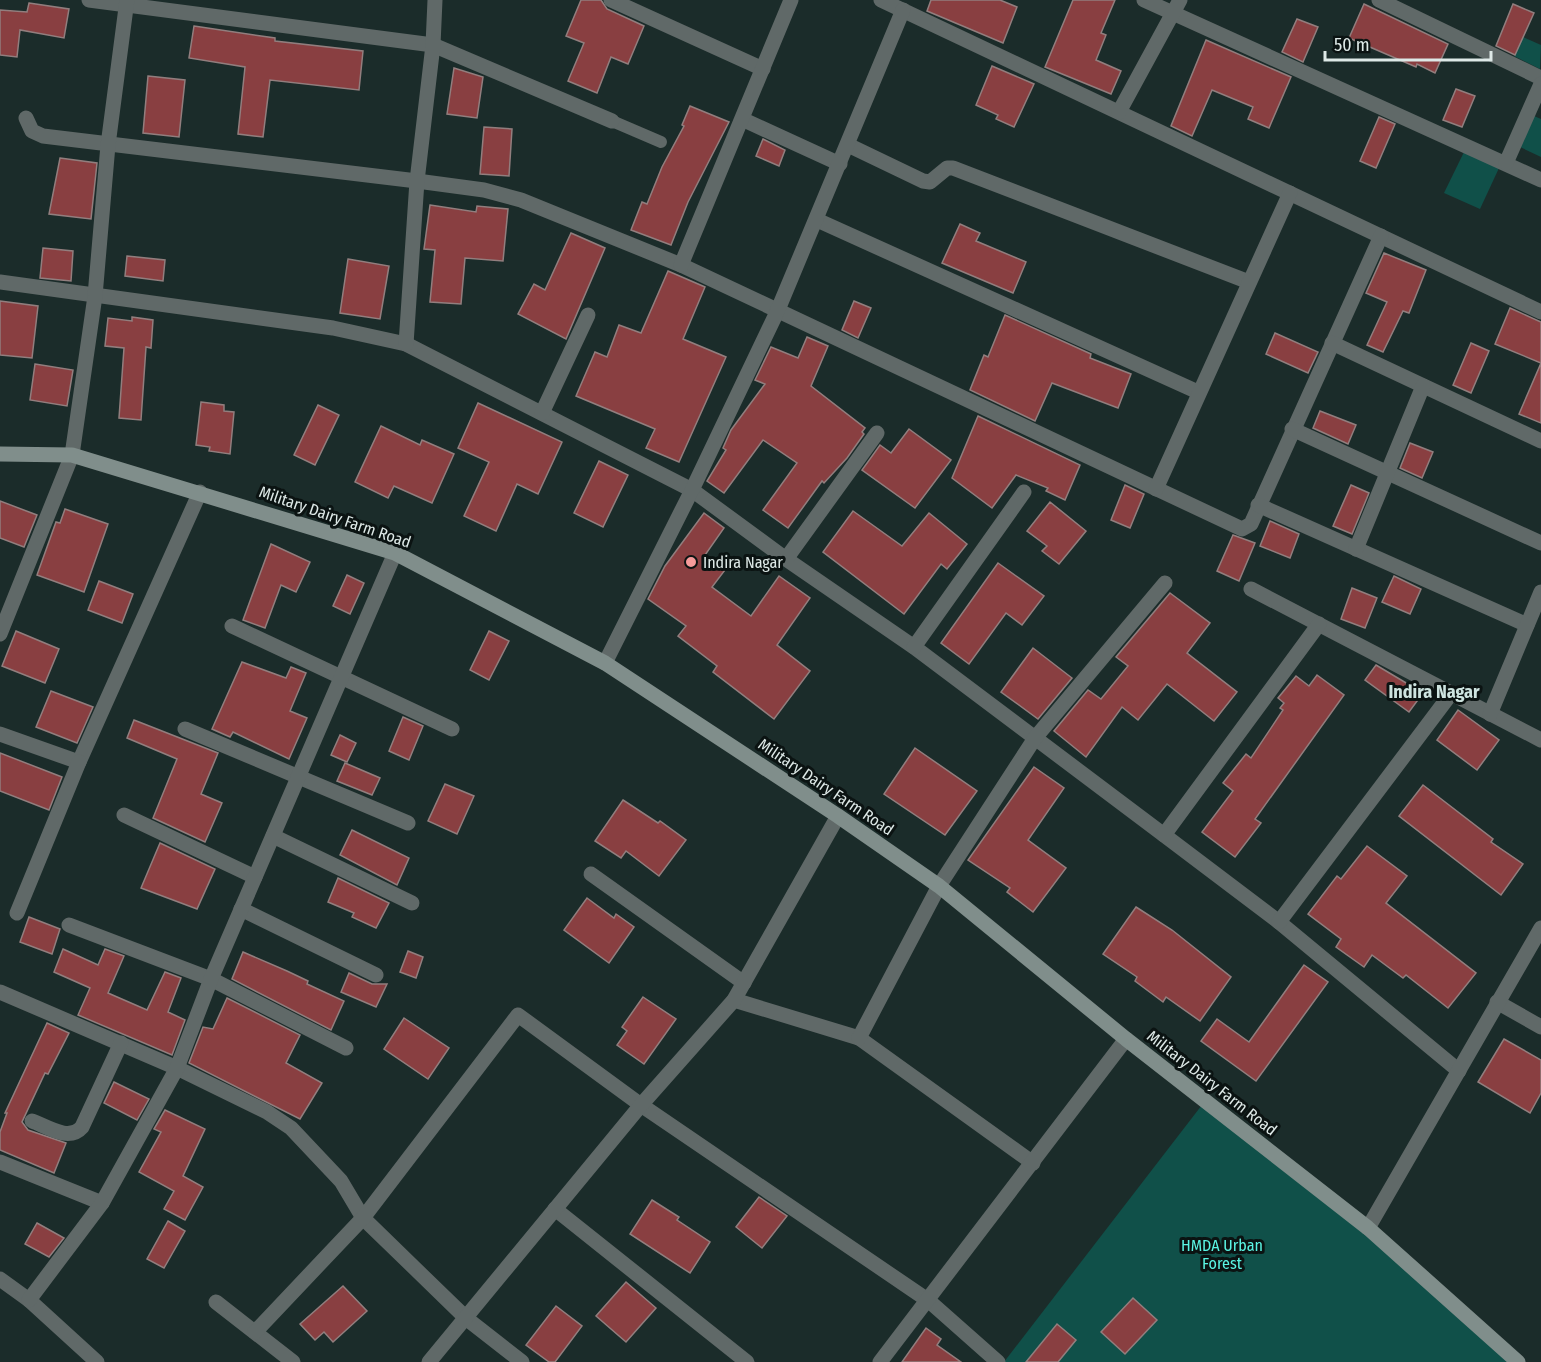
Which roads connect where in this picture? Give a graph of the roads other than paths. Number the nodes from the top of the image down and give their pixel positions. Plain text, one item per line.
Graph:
1 (89, 0) edge
2 (435, 0) edge
3 (610, 0) edge
4 (791, 0) edge
5 (880, 0) edge
6 (1144, 0) edge
7 (1379, 0) edge
8 (126, 3) edge
9 (1177, 6) edge
10 (903, 10) junction
11 (433, 45) junction
12 (763, 69) junction
13 (1541, 78) edge
14 (1541, 84) edge
15 (1119, 112) junction
16 (26, 118) dead end
17 (744, 120) junction
18 (612, 121) joint
19 (661, 142) dead end
20 (108, 145) junction
21 (848, 145) junction
22 (1506, 163) junction
23 (840, 164) junction
24 (1541, 180) edge
25 (417, 181) junction
26 (1290, 193) junction
27 (817, 220) junction
28 (1381, 236) junction
29 (681, 265) junction
30 (0, 282) edge
31 (1249, 282) junction
32 (95, 296) junction
33 (777, 312) junction
34 (1541, 312) edge
35 (588, 315) dead end
36 (1332, 343) junction
37 (406, 344) junction
38 (1423, 386) junction
39 (1198, 392) junction
40 (542, 413) junction
41 (1292, 429) junction
42 (877, 434) dead end
43 (1541, 441) edge
44 (0, 454) edge
45 (72, 455) junction
46 (1387, 472) junction
47 (1156, 489) junction
48 (692, 490) junction
49 (200, 492) junction
50 (1024, 492) dead end
51 (1258, 505) junction
52 (1541, 543) edge
53 (1356, 549) junction
54 (395, 553) junction
55 (786, 560) junction
56 (1165, 583) dead end
57 (1251, 590) dead end
58 (1541, 592) edge
59 (1319, 624) junction
60 (1527, 625) junction
61 (232, 626) dead end
62 (0, 634) edge
63 (914, 647) junction
64 (605, 663) junction
65 (342, 677) junction
66 (1450, 695) junction
67 (1490, 714) junction
68 (185, 729) dead end
69 (452, 729) dead end
70 (0, 734) edge
71 (1035, 738) junction
72 (1541, 740) edge
73 (79, 762) junction
74 (298, 777) junction
75 (124, 815) dead end
76 (838, 816) junction
77 (408, 823) dead end
78 (1164, 835) junction
79 (273, 836) junction
80 (591, 874) dead end
81 (255, 877) junction
82 (939, 886) junction
83 (412, 903) dead end
84 (241, 909) junction
85 (17, 913) dead end
86 (1279, 922) junction
87 (69, 925) dead end
88 (1541, 928) edge
89 (376, 975) dead end
90 (211, 979) junction
91 (744, 983) junction
92 (0, 992) edge
93 (734, 1000) junction
94 (1497, 1002) junction
95 (1541, 1027) edge
96 (859, 1038) junction
97 (1126, 1039) junction
98 (121, 1043) junction
99 (346, 1048) dead end
100 (177, 1068) junction
101 (1459, 1071) junction
102 (641, 1105) junction
103 (32, 1121) dead end
104 (0, 1162) edge
105 (1033, 1163) junction
106 (102, 1203) junction
107 (555, 1209) junction
108 (363, 1218) junction
109 (1368, 1228) junction
110 (0, 1280) edge
111 (29, 1300) junction
112 (929, 1301) junction
113 (216, 1302) dead end
114 (467, 1320) junction
115 (255, 1332) junction
116 (97, 1362) edge
117 (293, 1362) edge
118 (429, 1362) edge
119 (522, 1362) edge
120 (747, 1362) edge
121 (880, 1362) edge
122 (998, 1362) edge
123 (1518, 1362) edge

1 - 8 street
2 - 11 street
3 - 12 street
4 - 12 street
5 - 10 street
6 - 9 street
7 - 13 street
8 - 11 street
8 - 20 street
9 - 15 street
9 - 22 street
10 - 15 street
10 - 21 street
11 - 18 street
11 - 25 street
12 - 17 street
14 - 22 street
15 - 26 street
16 - 20 street
17 - 23 street
17 - 29 street
18 - 19 lane
20 - 25 street
20 - 32 street
21 - 23 street
21 - 31 street
22 - 24 street
23 - 27 street
25 - 29 street
25 - 37 street
26 - 28 street
26 - 31 street
27 - 33 street
27 - 39 street
28 - 34 street
28 - 36 street
29 - 33 street
30 - 32 street
31 - 39 street
32 - 37 street
32 - 45 street
33 - 47 street
33 - 48 street
35 - 40 street
36 - 38 street
36 - 41 street
37 - 40 street
38 - 43 street
38 - 46 street
39 - 47 street
40 - 48 street
41 - 46 street
41 - 51 street
42 - 55 street
44 - 45 main road, Military Dairy Farm Road
45 - 49 main road, Military Dairy Farm Road
45 - 62 street
46 - 52 street
46 - 53 street
47 - 51 street
48 - 55 street
48 - 64 street
49 - 54 main road, Military Dairy Farm Road
49 - 73 street
50 - 63 street
51 - 53 street
53 - 60 street
54 - 64 main road, Military Dairy Farm Road
54 - 65 street
55 - 63 street
56 - 71 street
57 - 59 street
58 - 60 street
59 - 66 street
59 - 78 street
60 - 67 street
61 - 65 street
63 - 71 street
64 - 76 main road, Military Dairy Farm Road
65 - 69 street
65 - 74 street
66 - 67 street
66 - 86 street
67 - 72 street
68 - 74 street
70 - 73 street
71 - 78 street
71 - 82 street
73 - 85 street
74 - 77 street
74 - 79 street
75 - 81 street
76 - 82 main road, Military Dairy Farm Road
76 - 91 street
78 - 86 street
79 - 81 street
79 - 83 street
80 - 91 street
81 - 84 street
82 - 96 street
82 - 97 main road, Military Dairy Farm Road
84 - 89 street
84 - 90 street
86 - 101 street
87 - 90 street
88 - 94 street
90 - 99 street
90 - 100 street
91 - 93 street
92 - 98 street
93 - 96 street
93 - 102 street
94 - 95 street
94 - 101 street
96 - 105 street
97 - 105 street
97 - 109 main road, Military Dairy Farm Road
98 - 100 street
98 - 103 street
100 - 106 street
100 - 108 street
101 - 109 street
102 - 107 street
102 - 108 street
102 - 112 street
104 - 106 street
105 - 112 street
106 - 111 street
107 - 114 street
107 - 120 street
108 - 114 street
108 - 115 street
109 - 123 main road, Military Dairy Farm Road
110 - 111 street
111 - 116 street
112 - 121 street
112 - 122 street
113 - 115 street
114 - 118 street
114 - 119 street
115 - 117 street

